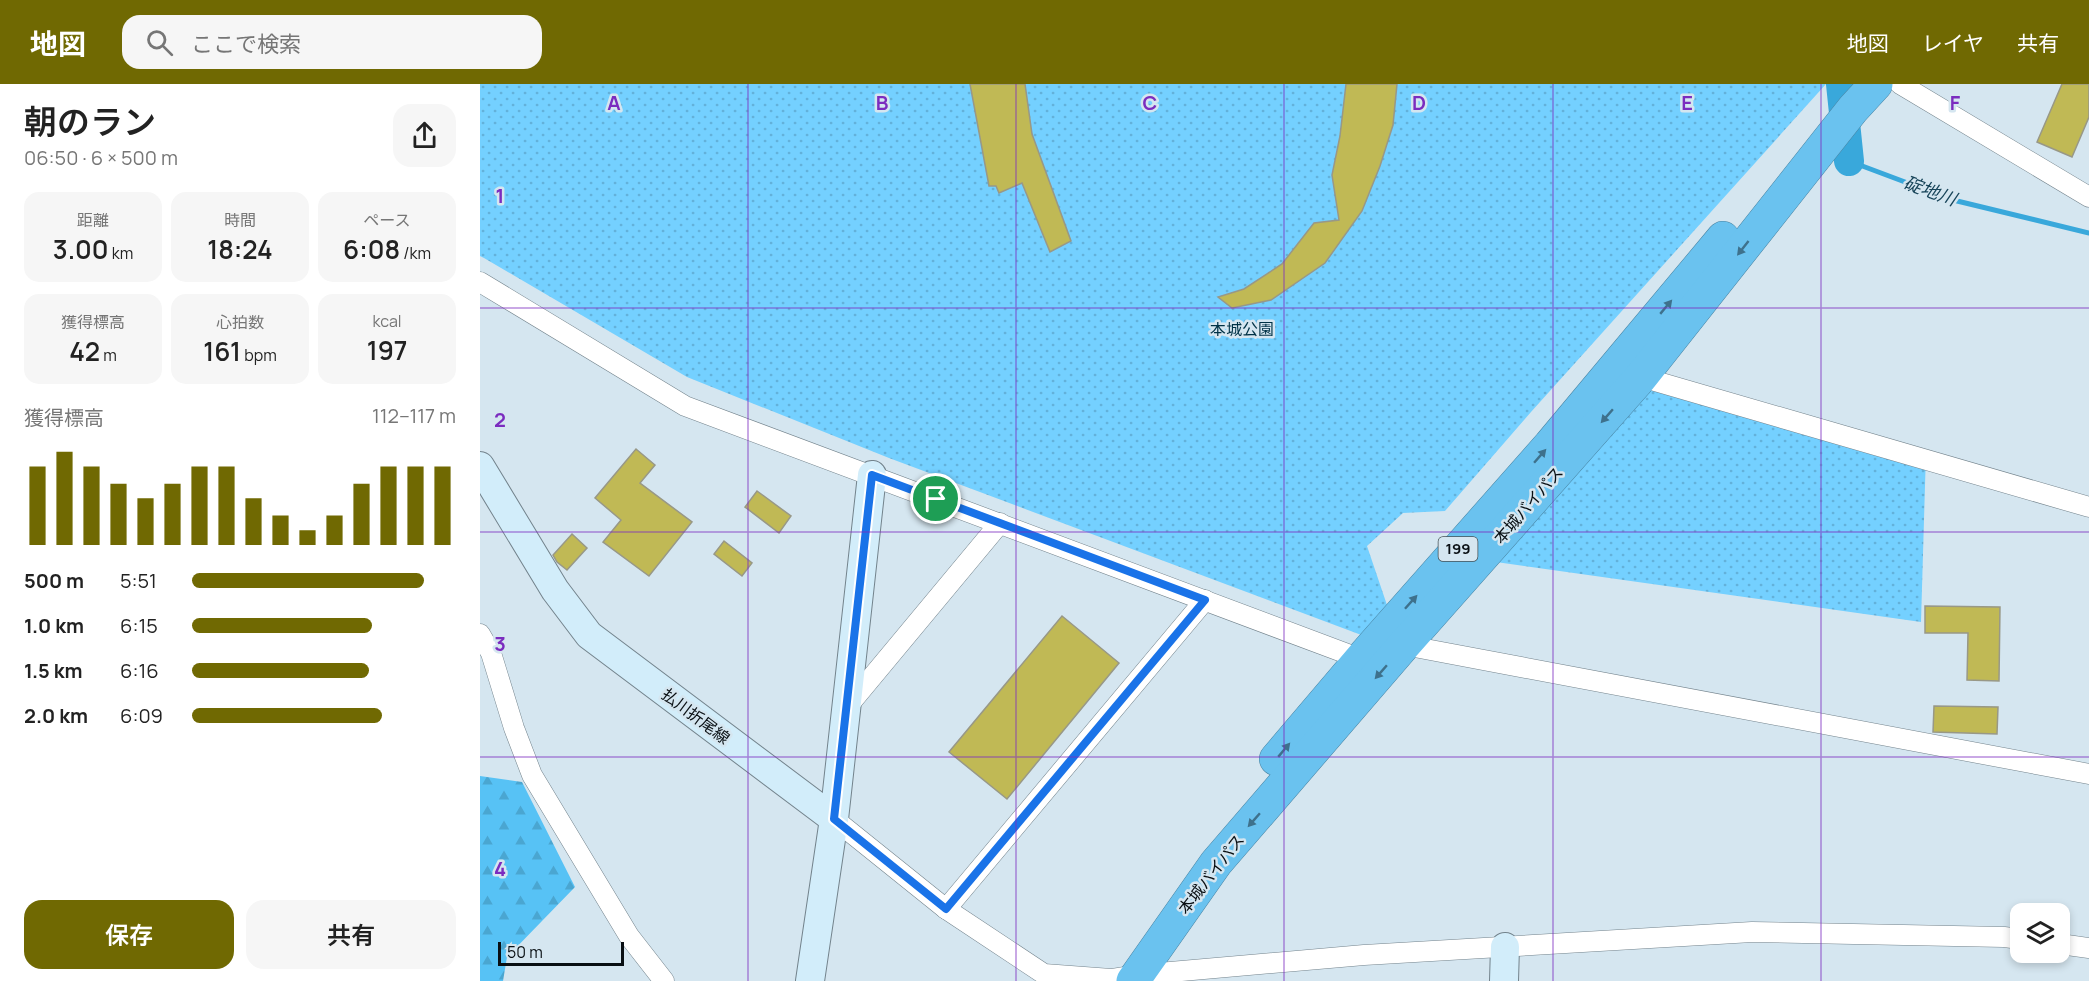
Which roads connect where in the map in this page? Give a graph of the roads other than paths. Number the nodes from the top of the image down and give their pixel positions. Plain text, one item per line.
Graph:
1 (1876, 84) edge
2 (1900, 84) edge
3 (1852, 97) edge
4 (1824, 131) junction
5 (2089, 197) edge
6 (480, 282) edge
7 (1641, 377) junction
8 (480, 466) edge
9 (872, 475) junction
10 (2089, 507) edge
11 (1000, 523) junction
12 (1205, 600) junction
13 (480, 634) edge
14 (1404, 645) junction
15 (1361, 659) junction
16 (848, 707) junction
17 (2089, 774) edge
18 (834, 819) junction
19 (946, 909) junction
20 (2010, 938) edge
21 (2070, 945) edge
22 (1505, 947) junction
23 (2089, 948) edge
24 (1122, 979) edge
25 (664, 981) edge
26 (810, 981) edge
27 (1504, 981) edge

1 - 3 highway, 本城バイパス / 199
2 - 5 street
3 - 4 highway, 本城バイパス / 199
4 -> 7 highway, 本城バイパス / 199
15 -> 4 highway, 本城バイパス / 199
6 - 9 street
7 - 10 street
7 -> 14 highway, 本城バイパス / 199
8 - 18 main road, 払川折尾線
9 - 11 street
9 - 16 main road
11 - 12 street
11 - 16 street
12 - 15 street
12 - 19 street
13 - 25 street
14 - 17 street
14 -> 24 highway, 本城バイパス / 199
24 -> 15 highway, 本城バイパス / 199
16 - 18 main road
18 - 19 street
18 - 26 main road
19 - 24 street
20 - 22 street
21 - 23 street
22 - 24 street
22 - 27 main road

